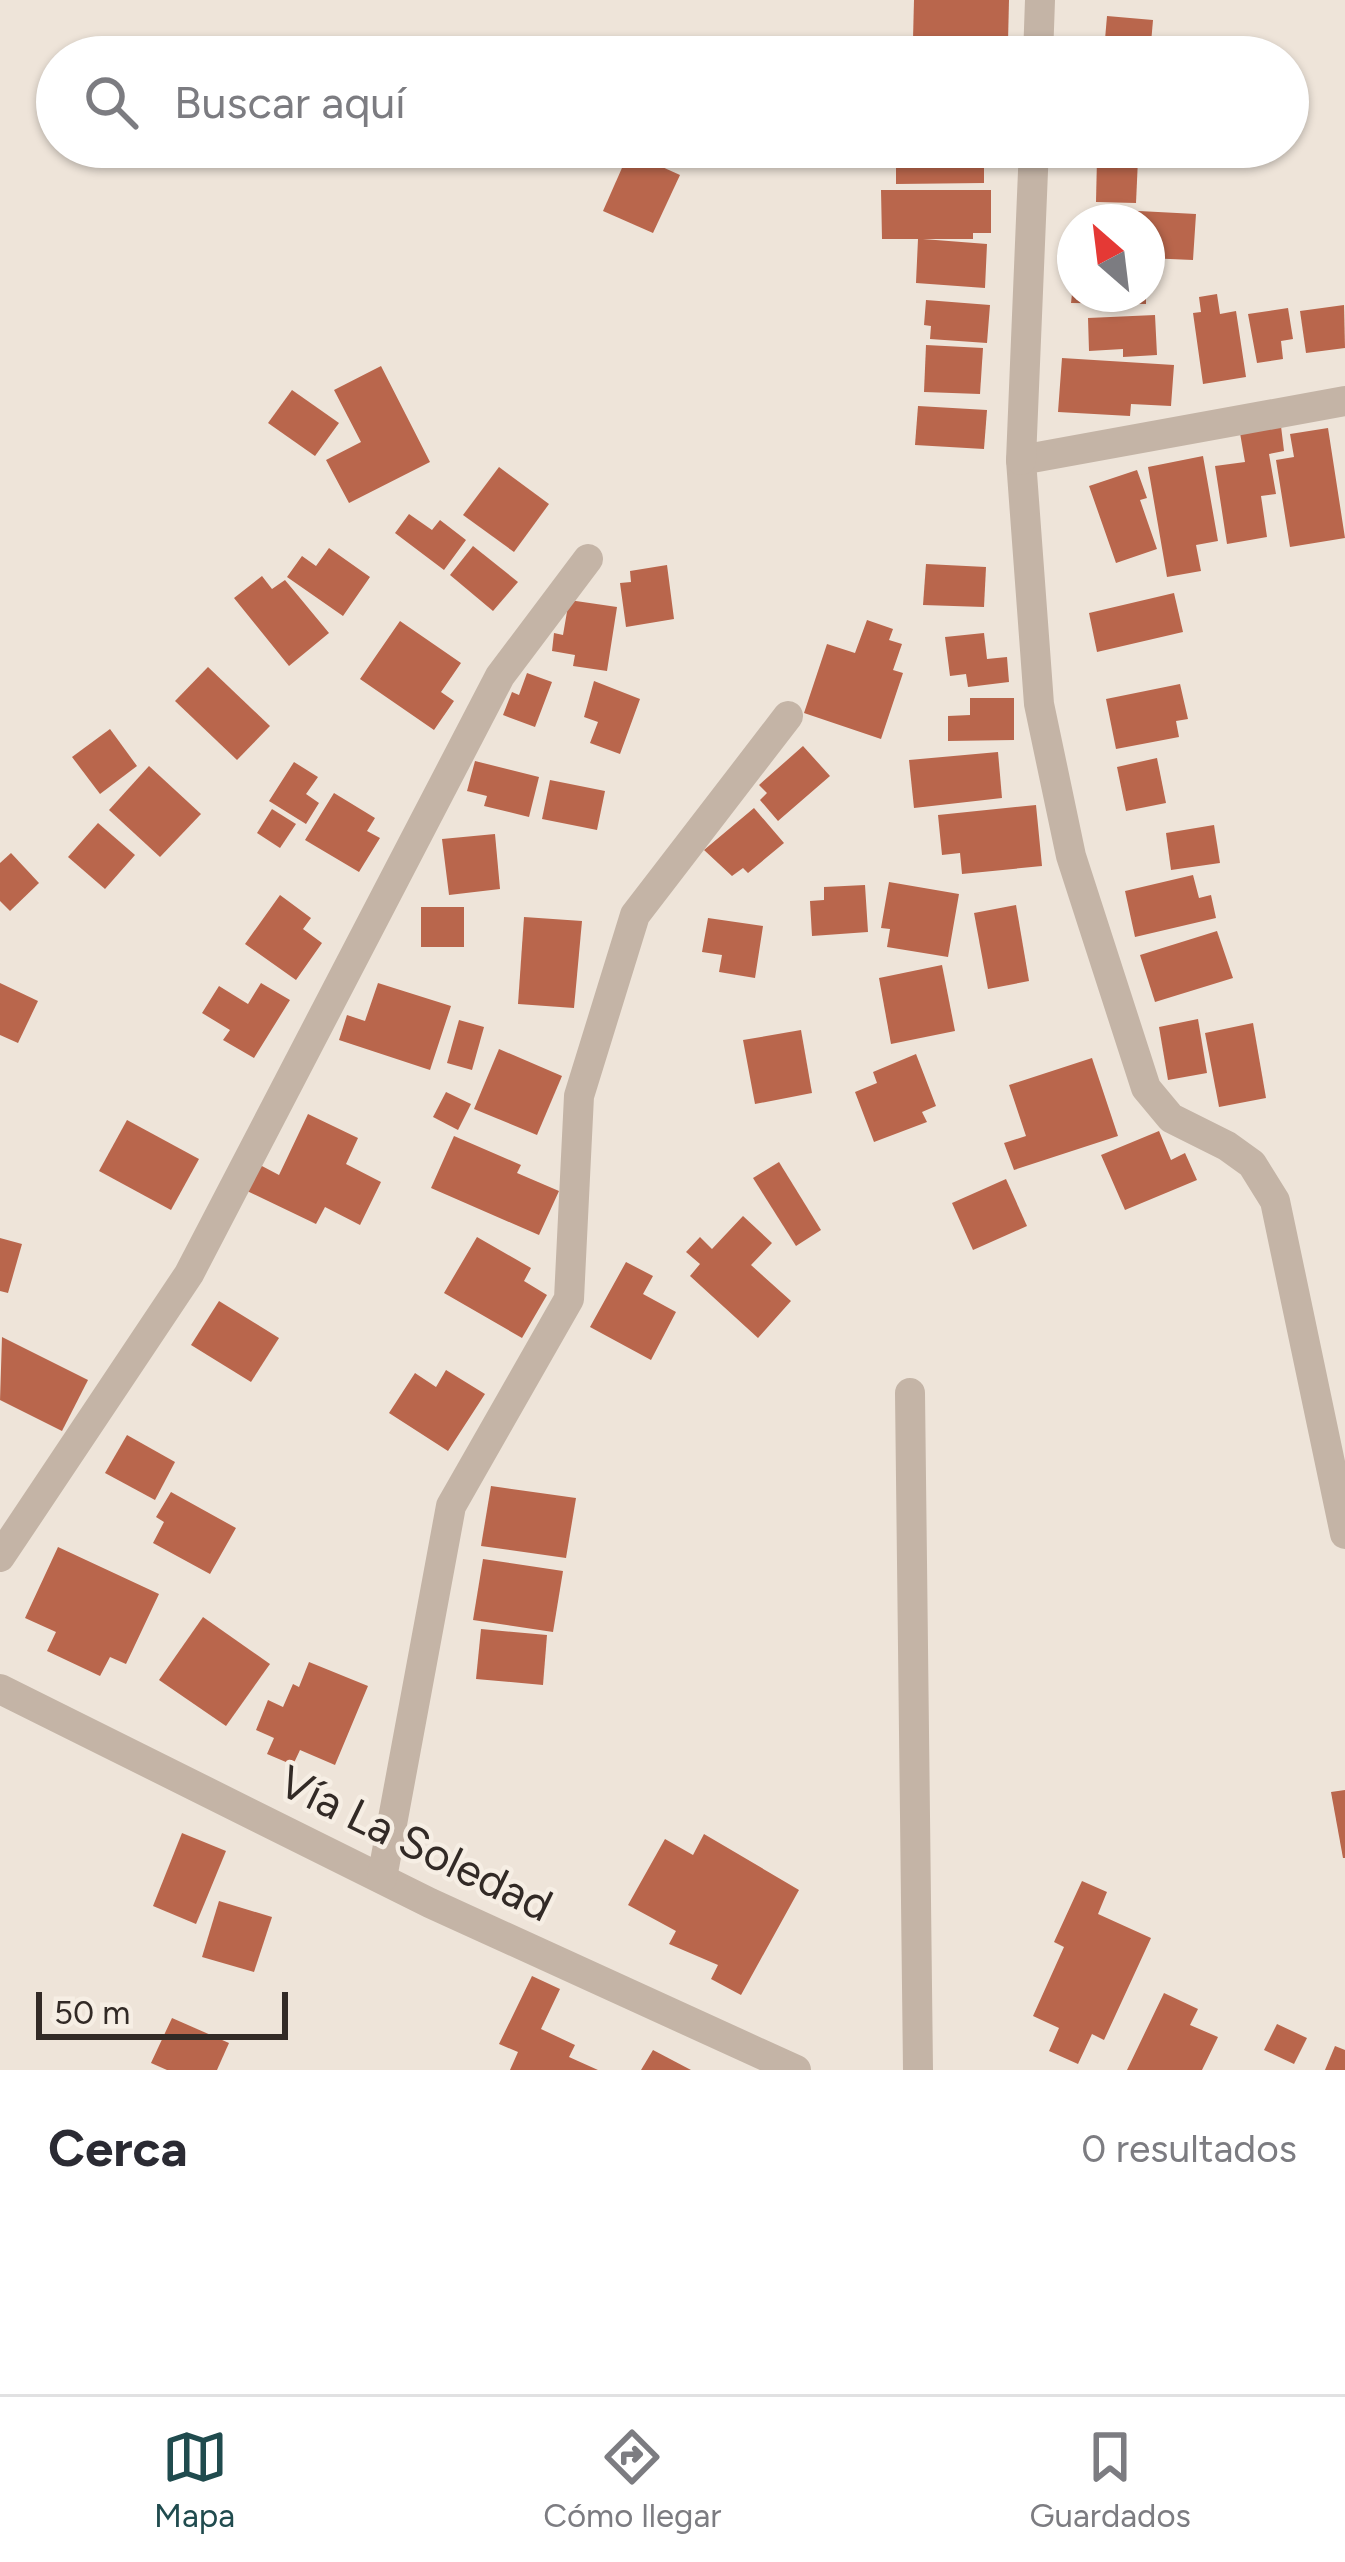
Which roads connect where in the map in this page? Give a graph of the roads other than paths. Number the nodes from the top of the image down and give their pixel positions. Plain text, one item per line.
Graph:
1 (1040, 0) edge
2 (1039, 36) edge
3 (1033, 168) edge
4 (1345, 401) edge
5 (1021, 460) junction
6 (588, 559) dead end
7 (788, 716) dead end
8 (910, 1393) dead end
9 (1345, 1534) edge
10 (0, 1557) edge
11 (0, 1689) edge
12 (382, 1878) junction
13 (796, 2070) edge
14 (918, 2070) edge

1 - 2 street
3 - 5 street
4 - 5 street
5 - 9 street
6 - 10 street
7 - 12 street
8 - 14 street
11 - 12 street, Vía La Soledad
12 - 13 street, Vía La Soledad

